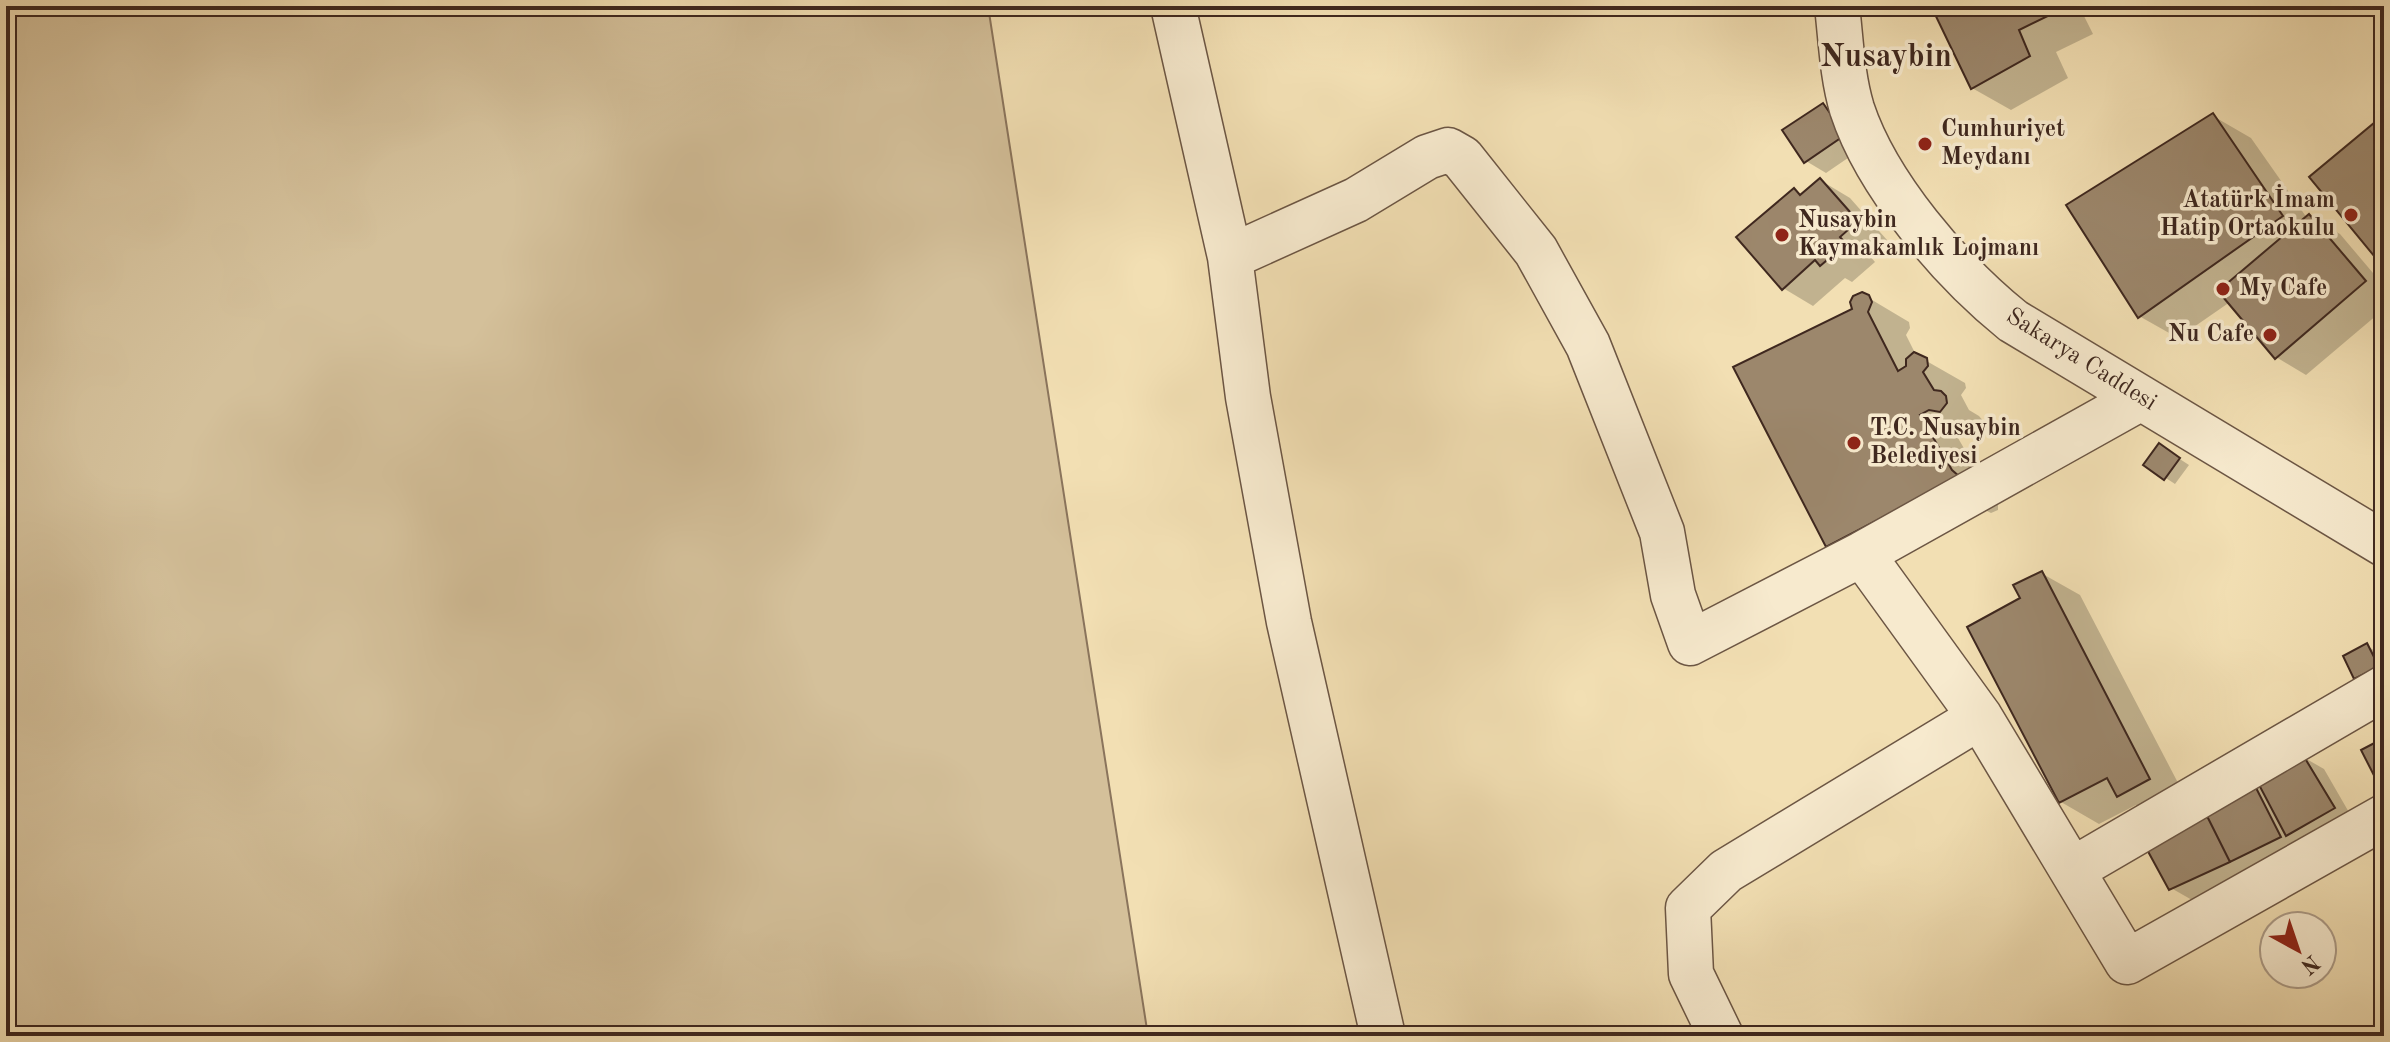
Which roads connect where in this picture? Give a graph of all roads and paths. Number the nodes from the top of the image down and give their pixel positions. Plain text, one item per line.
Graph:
1 (1173, 6) edge
2 (1837, 6) edge
3 (1230, 257) junction
4 (2141, 398) junction
5 (2384, 544) edge
6 (1862, 554) junction
7 (2384, 688) edge
8 (1980, 717) junction
9 (2384, 817) edge
10 (2072, 870) junction
11 (1383, 1036) edge
12 (1721, 1036) edge

1 - 3 street
2 - 4 street, Sakarya Caddesi
3 - 6 street
3 - 11 street
4 - 5 street, Sakarya Caddesi
4 - 6 street
6 - 8 street
7 - 10 street
8 - 10 street
8 - 12 street
9 - 10 street

